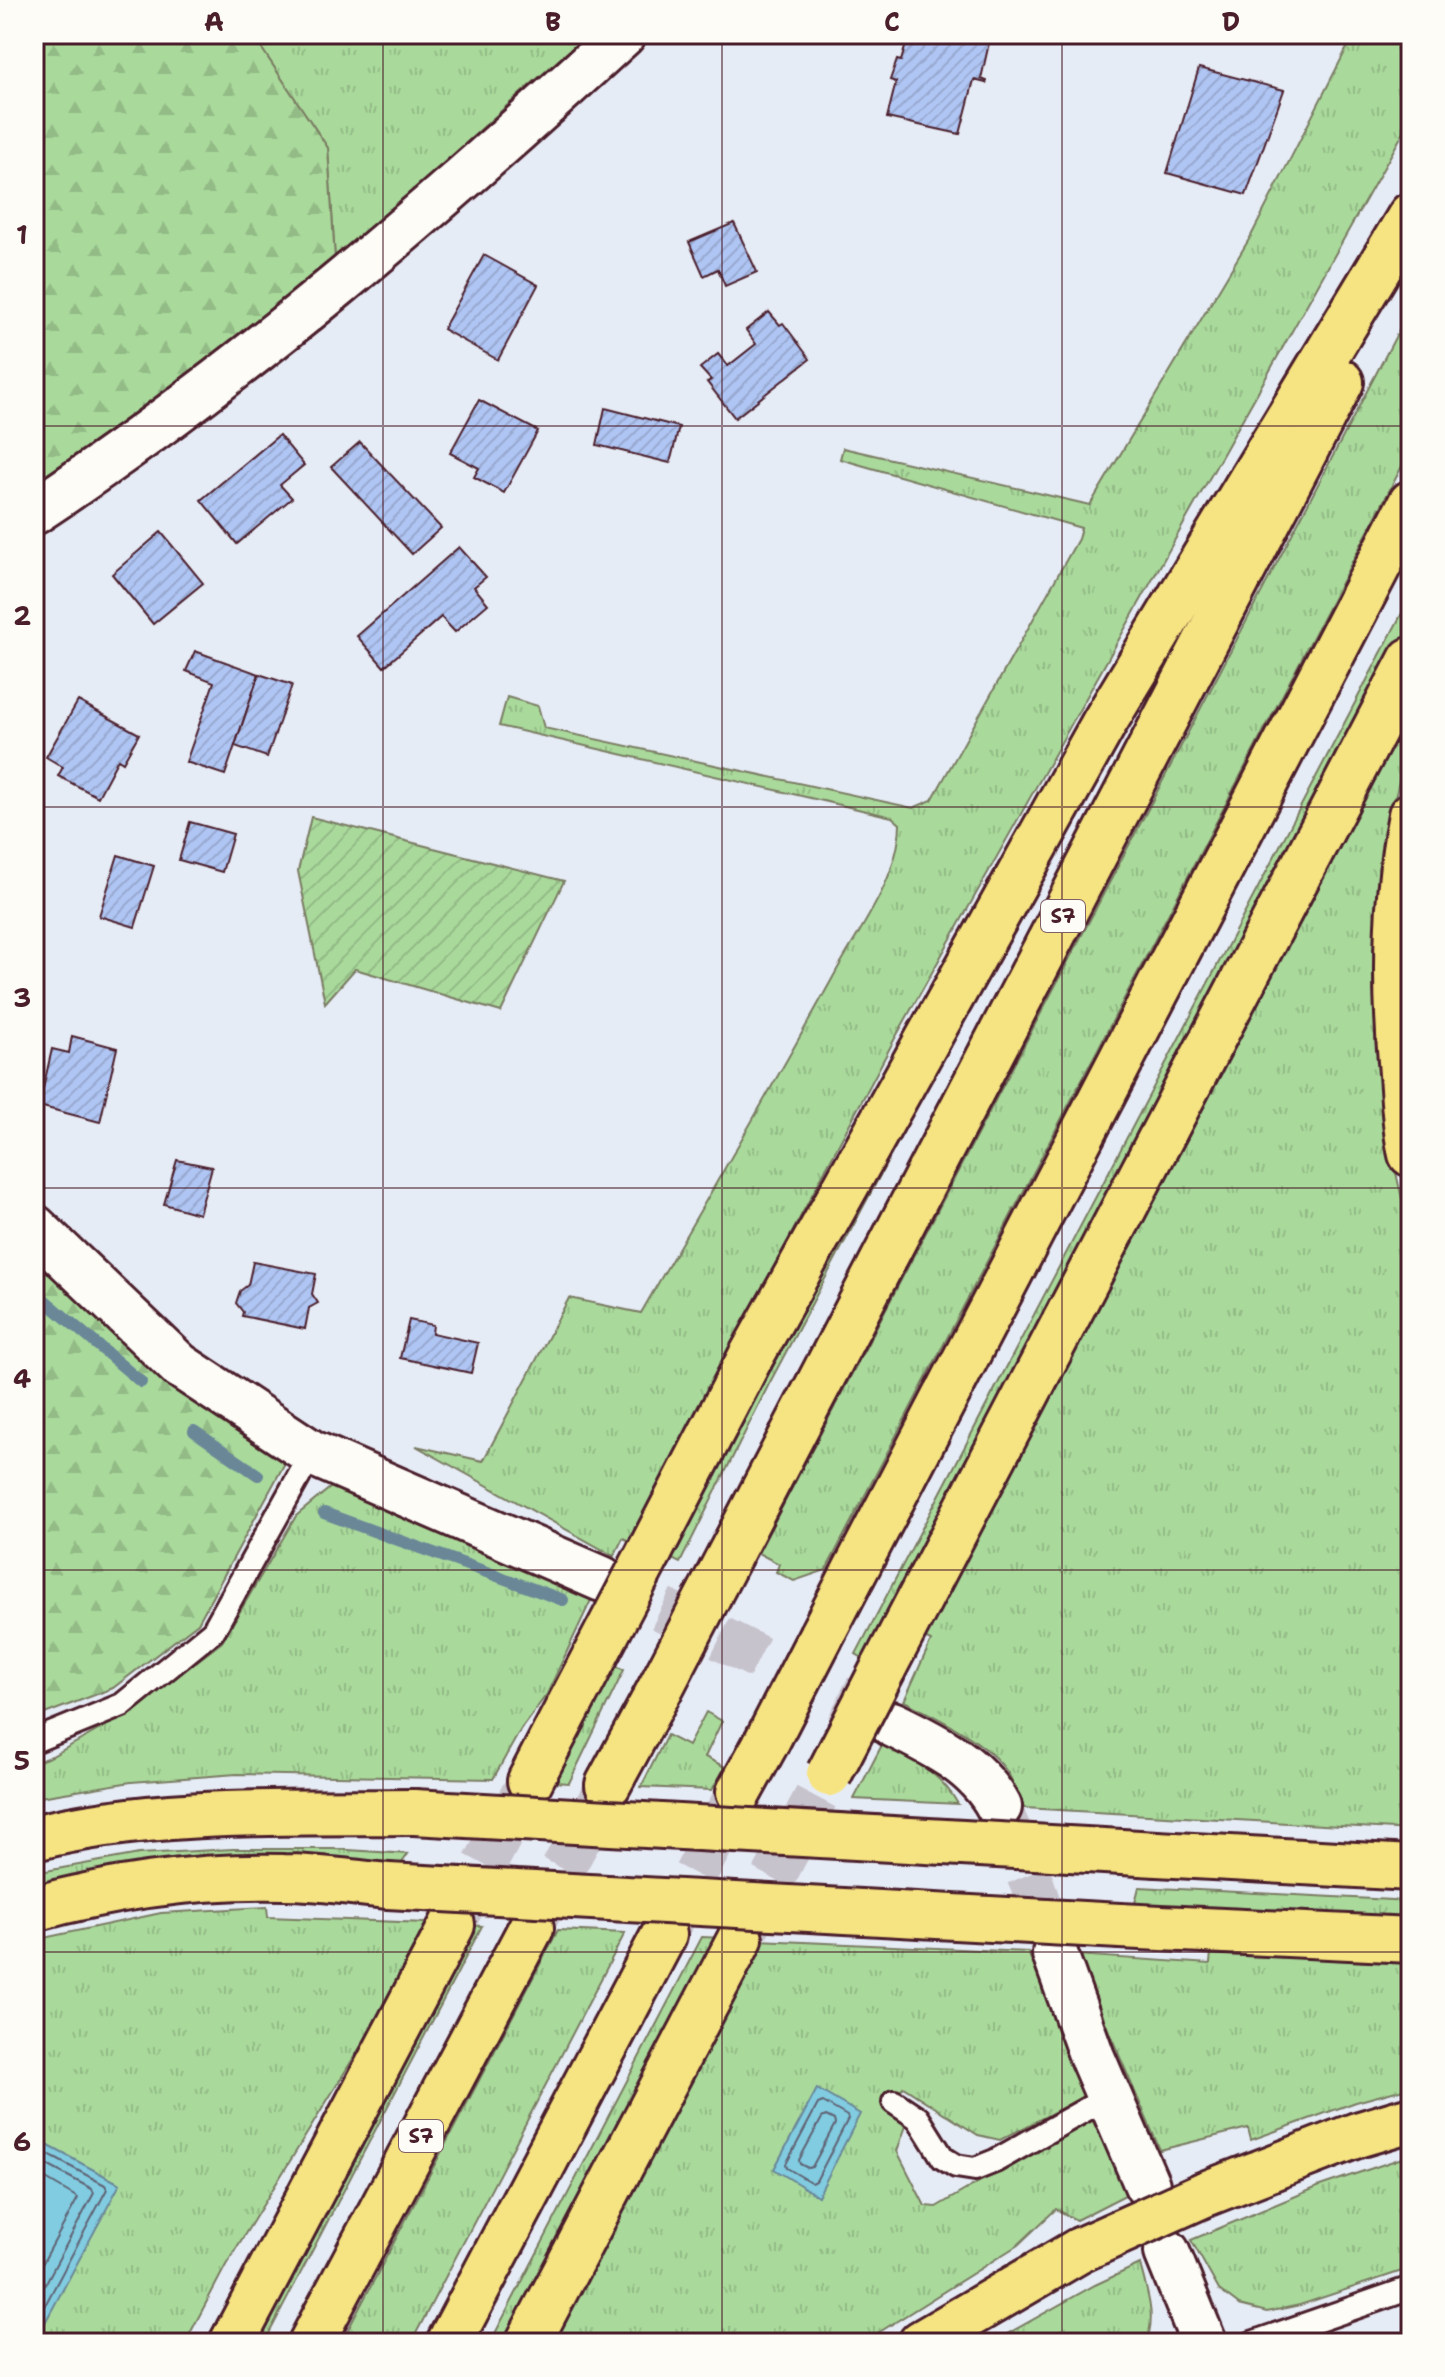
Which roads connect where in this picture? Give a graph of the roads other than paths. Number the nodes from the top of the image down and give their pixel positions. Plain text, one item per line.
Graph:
1 (623, 34) edge
2 (1411, 215) edge
3 (1411, 249) edge
4 (1411, 503) edge
5 (34, 512) edge
6 (1411, 660) edge
7 (1411, 815) edge
8 (1411, 1154) edge
9 (34, 1227) edge
10 (312, 1453) junction
11 (602, 1579) tunnel mouth
12 (892, 1724) tunnel mouth
13 (34, 1741) edge
14 (530, 1781) tunnel mouth
15 (608, 1785) tunnel mouth
16 (822, 1786) tunnel mouth
17 (739, 1792) tunnel mouth
18 (999, 1807) tunnel mouth
19 (34, 1838) edge
20 (1411, 1868) edge
21 (34, 1909) edge
22 (452, 1925) tunnel mouth
23 (531, 1928) tunnel mouth
24 (664, 1935) tunnel mouth
25 (740, 1939) tunnel mouth
26 (1411, 1940) edge
27 (1055, 1954) tunnel mouth
28 (1108, 2097) junction
29 (894, 2102) dead end
30 (1411, 2119) edge
31 (1147, 2185) dead end
32 (1167, 2252) dead end
33 (1411, 2288) edge
34 (232, 2343) edge
35 (311, 2343) edge
36 (449, 2343) edge
37 (528, 2343) edge
38 (921, 2343) edge
39 (1204, 2343) edge
40 (1252, 2343) edge

1 - 5 street
2 - 14 highway, bridge
3 - 15 highway, S7, bridge
4 - 17 highway, bridge
6 - 16 highway, bridge
7 - 8 highway
9 - 10 street
10 - 11 street
10 - 13 lane
12 - 18 street
19 - 20 highway, bridge
21 - 26 highway, bridge
22 - 34 highway
23 - 35 highway, S7
24 - 36 highway
25 - 37 highway
27 - 28 street
28 - 29 lane
28 - 31 street
30 - 38 highway, bridge
32 - 39 street
33 - 40 lane

